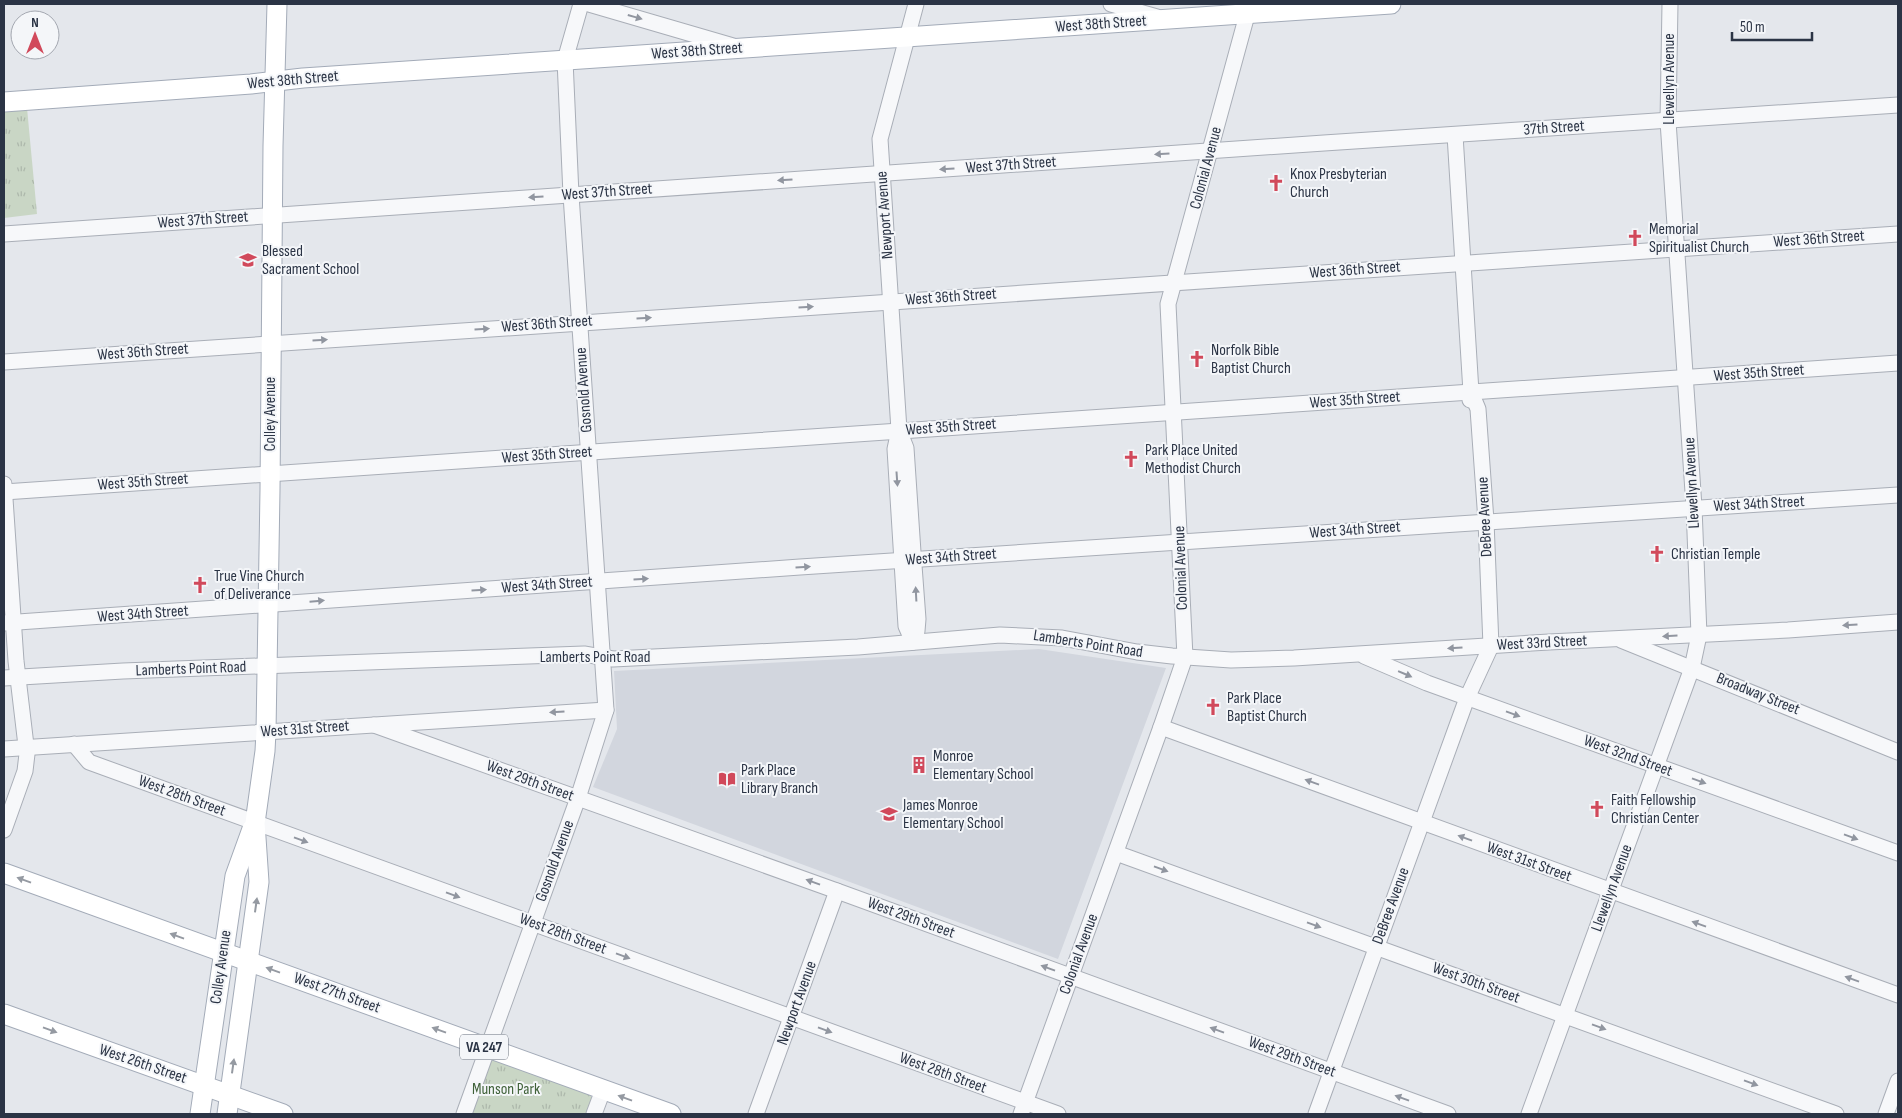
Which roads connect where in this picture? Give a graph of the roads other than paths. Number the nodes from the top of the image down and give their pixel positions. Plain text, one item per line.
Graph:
1 (277, 4) edge
2 (582, 4) edge
3 (588, 4) edge
4 (916, 4) edge
5 (1110, 4) edge
6 (1391, 4) edge
7 (1670, 4) edge
8 (1249, 9) edge
9 (1168, 20) junction
10 (906, 37) junction
11 (742, 48) junction
12 (565, 60) junction
13 (276, 81) junction
14 (4, 102) edge
15 (1898, 105) edge
16 (1668, 121) junction
17 (1455, 135) junction
18 (1210, 151) junction
19 (882, 174) junction
20 (571, 195) junction
21 (272, 215) junction
22 (4, 234) edge
23 (1898, 234) edge
24 (1676, 248) junction
25 (1464, 262) junction
26 (1174, 282) junction
27 (890, 301) junction
28 (579, 322) junction
29 (271, 343) junction
30 (4, 362) edge
31 (1898, 363) edge
32 (1685, 378) junction
33 (1471, 392) junction
34 (1172, 413) junction
35 (899, 430) junction
36 (588, 452) junction
37 (270, 474) junction
38 (4, 489) edge
39 (1898, 494) edge
40 (1694, 507) junction
41 (1481, 522) junction
42 (1180, 542) junction
43 (908, 560) junction
44 (597, 582) junction
45 (268, 605) junction
46 (1898, 622) edge
47 (9, 623) edge
48 (1699, 635) junction
49 (1617, 639) junction
50 (913, 642) junction
51 (1486, 646) junction
52 (1360, 654) junction
53 (602, 657) junction
54 (1185, 657) junction
55 (267, 666) junction
56 (1692, 668) junction
57 (11, 677) edge
58 (1467, 698) junction
59 (606, 710) junction
60 (374, 724) junction
61 (1161, 727) junction
62 (266, 732) junction
63 (74, 744) junction
64 (26, 747) junction
65 (4, 749) edge
66 (1898, 752) edge
67 (1656, 766) junction
68 (578, 798) junction
69 (1422, 822) junction
70 (255, 823) junction
71 (4, 830) edge
72 (1116, 853) junction
73 (1898, 854) edge
74 (4, 873) edge
75 (837, 891) junction
76 (1610, 892) junction
77 (532, 923) junction
78 (1376, 948) junction
79 (223, 952) junction
80 (248, 960) junction
81 (1071, 976) junction
82 (1898, 996) edge
83 (4, 1014) edge
84 (1565, 1015) junction
85 (791, 1018) junction
86 (488, 1048) junction
87 (1331, 1072) junction
88 (1898, 1081) edge
89 (204, 1086) junction
90 (603, 1090) junction
91 (229, 1095) junction
92 (1023, 1108) edge
93 (200, 1114) edge
94 (227, 1114) edge
95 (282, 1114) edge
96 (464, 1114) edge
97 (594, 1114) edge
98 (671, 1114) edge
99 (756, 1114) edge
100 (1058, 1114) edge
101 (1316, 1114) edge
102 (1448, 1114) edge
103 (1529, 1114) edge
104 (1836, 1114) edge
105 (1886, 1114) edge

1 - 13 main road, Colley Avenue
2 - 12 street, Gosnold Avenue
3 -> 11 street
4 - 10 street, Newport Avenue
5 - 9 street
6 - 8 main road, West 38th Street
7 - 16 street, Llewellyn Avenue
8 - 9 main road, West 38th Street
8 - 18 street, Colonial Avenue
9 - 10 main road, West 38th Street
10 - 11 main road, West 38th Street
10 - 19 street, Newport Avenue
11 - 12 main road, West 38th Street
12 - 13 main road, West 38th Street
12 - 20 street, Gosnold Avenue
13 - 14 main road, West 38th Street
13 - 21 main road, Colley Avenue
15 - 16 street, 37th Street
16 - 17 street, 37th Street
16 - 24 street, Llewellyn Avenue
17 - 18 street, 37th Street
17 - 25 street, DeBree Avenue
18 -> 19 street, West 37th Street
18 - 26 street, Colonial Avenue
19 -> 20 street, West 37th Street
19 - 27 street, Newport Avenue
20 -> 21 street, West 37th Street
20 - 28 street, Gosnold Avenue
21 - 22 street, West 37th Street
21 - 29 main road, Colley Avenue
23 - 24 street, West 36th Street
24 - 25 street, West 36th Street
24 - 32 street, Llewellyn Avenue
25 - 26 street, West 36th Street
25 - 33 street, DeBree Avenue
26 - 27 street, West 36th Street
26 - 34 street, Colonial Avenue
28 -> 27 street, West 36th Street
27 - 35 street, Newport Avenue
29 -> 28 street, West 36th Street
28 - 36 street, Gosnold Avenue
29 - 30 street, West 36th Street
29 - 37 main road, Colley Avenue
31 - 32 street, West 35th Street
32 - 33 street, West 35th Street
32 - 40 street, Llewellyn Avenue
33 - 34 street, West 35th Street
33 - 41 street, DeBree Avenue
34 - 35 street, West 35th Street
34 - 42 street, Colonial Avenue
35 - 36 street, West 35th Street
35 - 43 street, Newport Avenue
36 - 37 street, West 35th Street
36 - 44 street, Gosnold Avenue
37 - 38 street, West 35th Street
37 - 45 main road, Colley Avenue
38 - 47 street
39 - 40 street, West 34th Street
40 - 41 street, West 34th Street
40 - 48 street, Llewellyn Avenue
41 - 42 street, West 34th Street
41 - 51 street, DeBree Avenue
42 - 43 street, West 34th Street
42 - 54 street, Colonial Avenue
44 -> 43 street, West 34th Street
43 - 50 street, Newport Avenue
45 -> 44 street, West 34th Street
44 - 53 street, Gosnold Avenue
45 - 47 street, West 34th Street
45 - 55 main road, Colley Avenue
46 -> 48 street, West 33rd Street
47 - 57 street
48 -> 49 street, West 33rd Street
48 - 56 street, Llewellyn Avenue
49 - 51 street, West 33rd Street
49 - 56 street, Broadway Street
50 - 53 street, Lamberts Point Road
50 - 54 street, Lamberts Point Road
51 -> 52 street, West 33rd Street
51 - 58 street, DeBree Avenue
52 - 54 street, West 33rd Street
52 -> 58 street, West 32nd Street
53 - 55 street, Lamberts Point Road
53 - 59 street, Gosnold Avenue
54 - 61 street, Colonial Avenue
55 - 57 street, Lamberts Point Road
55 - 62 main road, Colley Avenue
56 - 66 street, Broadway Street
56 - 67 street, Llewellyn Avenue
57 - 64 street
58 -> 67 street, West 32nd Street
58 - 69 street, DeBree Avenue
59 -> 60 street, West 31st Street
59 - 68 street, Gosnold Avenue
60 - 62 street, West 31st Street
60 - 68 street, West 29th Street
69 -> 61 street, West 31st Street
61 - 72 street, Colonial Avenue
62 - 63 street, West 31st Street
62 - 70 main road, Colley Avenue
63 - 64 street, West 31st Street
63 - 70 street, West 28th Street
64 - 65 street, West 31st Street
64 - 71 street
67 -> 73 street, West 32nd Street
67 - 76 street, Llewellyn Avenue
75 -> 68 street, West 29th Street
68 - 77 street, Gosnold Avenue
76 -> 69 street, West 31st Street
69 - 78 street, DeBree Avenue
70 -> 77 street, West 28th Street
70 - 79 main road, Colley Avenue
80 -> 70 main road, Colley Avenue
72 -> 78 street, West 30th Street
72 - 81 street, Colonial Avenue
79 -> 74 main road, West 27th Street / VA 247
81 -> 75 street, West 29th Street
75 - 85 street, Newport Avenue
82 -> 76 street, West 31st Street
76 - 84 street, Llewellyn Avenue
77 -> 85 street, West 28th Street
77 - 86 street, Gosnold Avenue
78 - 84 street, West 30th Street
78 - 87 street, DeBree Avenue
79 - 80 main road, West 27th Street / VA 247
79 - 89 main road, Colley Avenue
86 -> 80 main road, West 27th Street / VA 247
91 -> 80 main road, Colley Avenue
87 -> 81 street, West 29th Street
81 - 92 street, Colonial Avenue
83 -> 89 main road, West 26th Street
84 - 103 street, Llewellyn Avenue
84 -> 104 street, West 30th Street
85 -> 92 street, West 28th Street
85 - 99 street, Newport Avenue
86 - 90 main road, West 27th Street / VA 247
86 - 96 street, Gosnold Avenue
87 - 101 street, DeBree Avenue
102 -> 87 street, West 29th Street
88 - 105 street
89 - 91 main road, West 26th Street
89 - 93 main road, Colley Avenue
90 - 97 street
98 -> 90 main road, West 27th Street / VA 247
91 - 94 main road, Colley Avenue
91 - 95 main road, West 26th Street
92 - 100 street, West 28th Street

